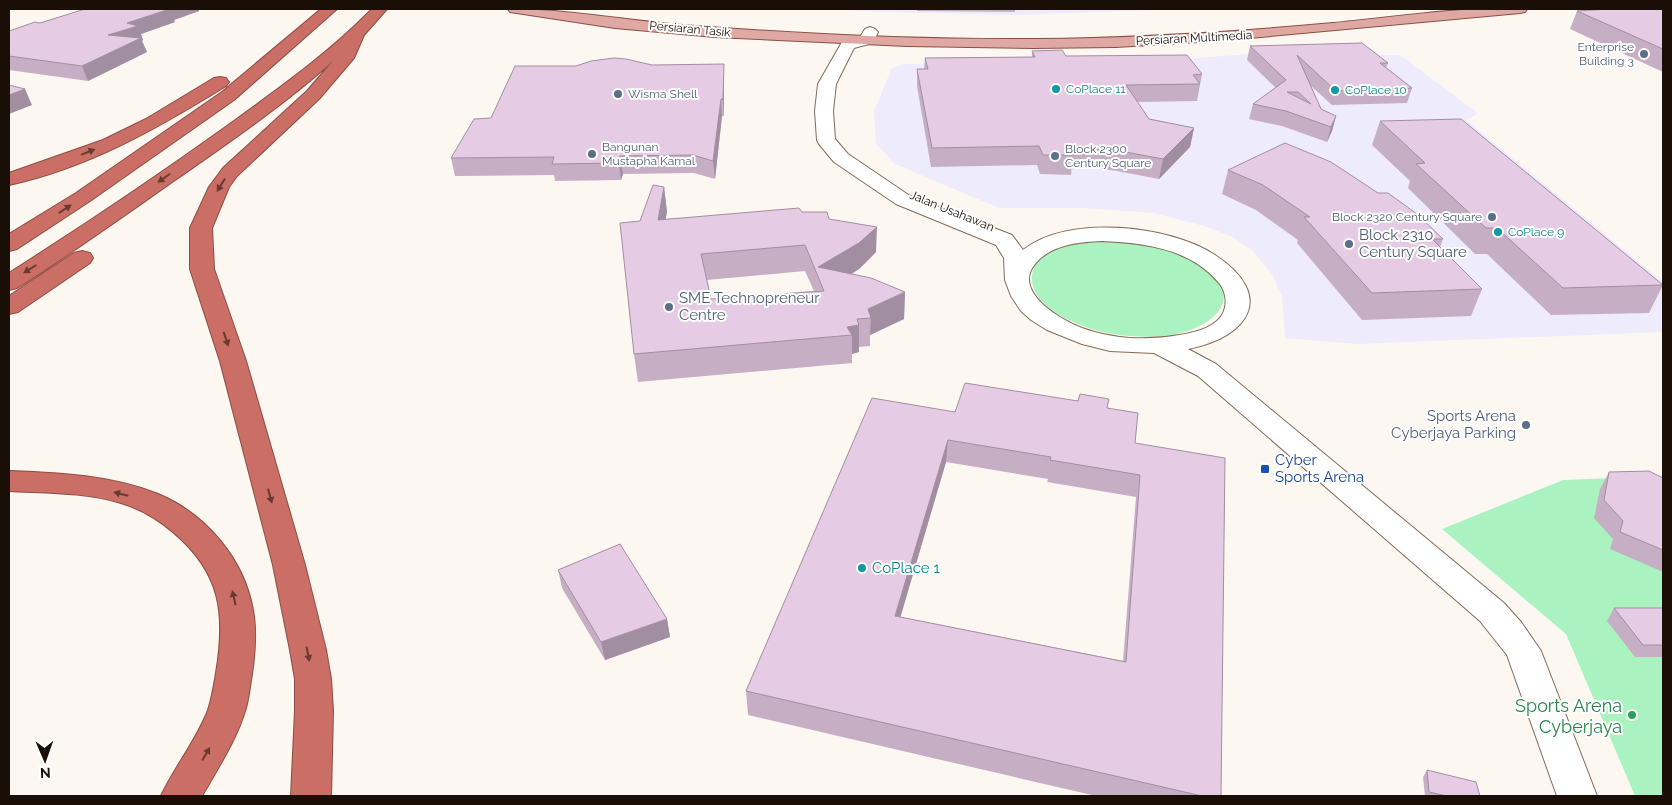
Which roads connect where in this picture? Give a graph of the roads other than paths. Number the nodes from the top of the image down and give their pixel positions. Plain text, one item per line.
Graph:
1 (330, 9) edge
2 (515, 9) edge
3 (573, 9) edge
4 (1419, 9) edge
5 (1520, 9) edge
6 (370, 19) edge
7 (868, 36) junction
8 (842, 38) junction
9 (293, 42) junction
10 (256, 74) junction
11 (303, 79) junction
12 (825, 121) junction
13 (9, 179) edge
14 (17, 218) dead end
15 (1076, 236) junction
16 (9, 244) edge
17 (1017, 280) junction
18 (9, 283) edge
19 (9, 308) edge
20 (1192, 341) junction
21 (1158, 346) junction
22 (1207, 370) junction
23 (9, 482) edge
24 (181, 796) edge
25 (311, 796) edge
26 (1577, 796) edge

1 - 9 highway
2 - 8 main road, Persiaran Tasik
3 - 8 main road, Persiaran Tasik
4 - 7 main road, Persiaran Multimedia
5 - 7 main road, Persiaran Multimedia
6 - 11 highway
6 -> 25 highway
7 - 8 street
8 - 12 street, Jalan Usahawan
9 - 10 highway
13 -> 9 highway
10 - 14 highway
16 -> 10 highway
11 -> 18 highway
11 - 19 highway
12 - 15 street, Jalan Usahawan
12 - 17 street, Jalan Usahawan
15 - 17 street
15 - 20 street
17 - 21 street
20 - 21 street
20 - 22 street
21 - 22 street
22 - 26 street
24 -> 23 highway

